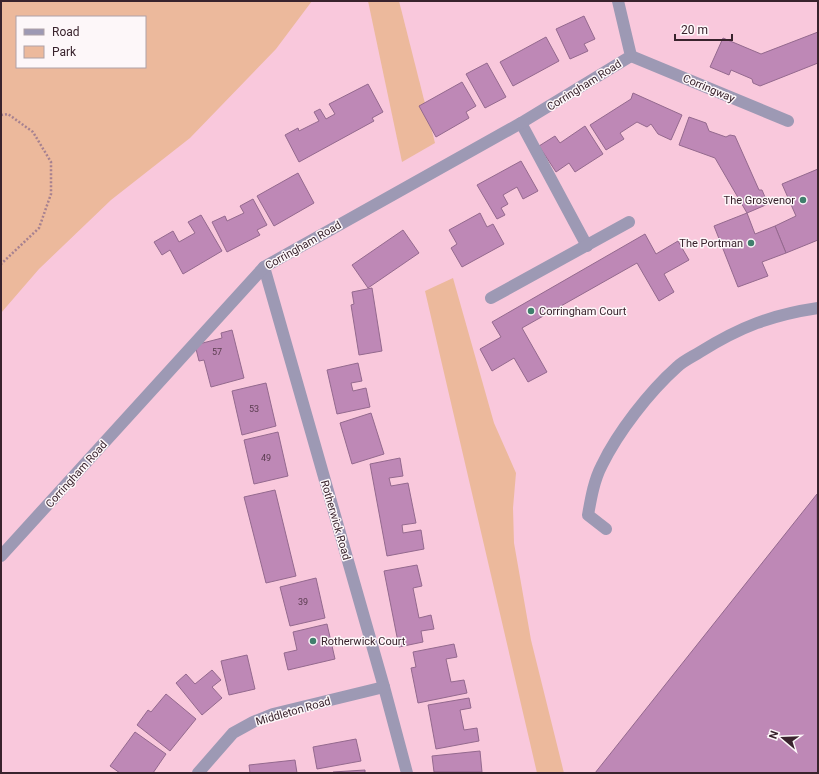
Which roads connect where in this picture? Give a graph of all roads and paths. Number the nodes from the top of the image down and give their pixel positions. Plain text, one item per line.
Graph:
1 (618, 1) edge
2 (631, 56) junction
3 (1, 114) edge
4 (788, 121) dead end
5 (521, 123) junction
6 (629, 222) dead end
7 (587, 246) junction
8 (1, 264) edge
9 (264, 267) junction
10 (491, 298) dead end
11 (818, 308) edge
12 (606, 529) dead end
13 (1, 556) edge
14 (384, 687) junction
15 (198, 773) edge
16 (407, 773) edge

1 - 2 street, Corringham Road
2 - 4 street, Corringway
2 - 5 street, Corringham Road
3 - 8 path
5 - 7 street
5 - 9 street, Corringham Road
6 - 7 street
7 - 10 street
9 - 13 street, Corringham Road
9 - 14 street, Rotherwick Road
11 - 12 street
14 - 15 street, Middleton Road
14 - 16 street, Rotherwick Road

